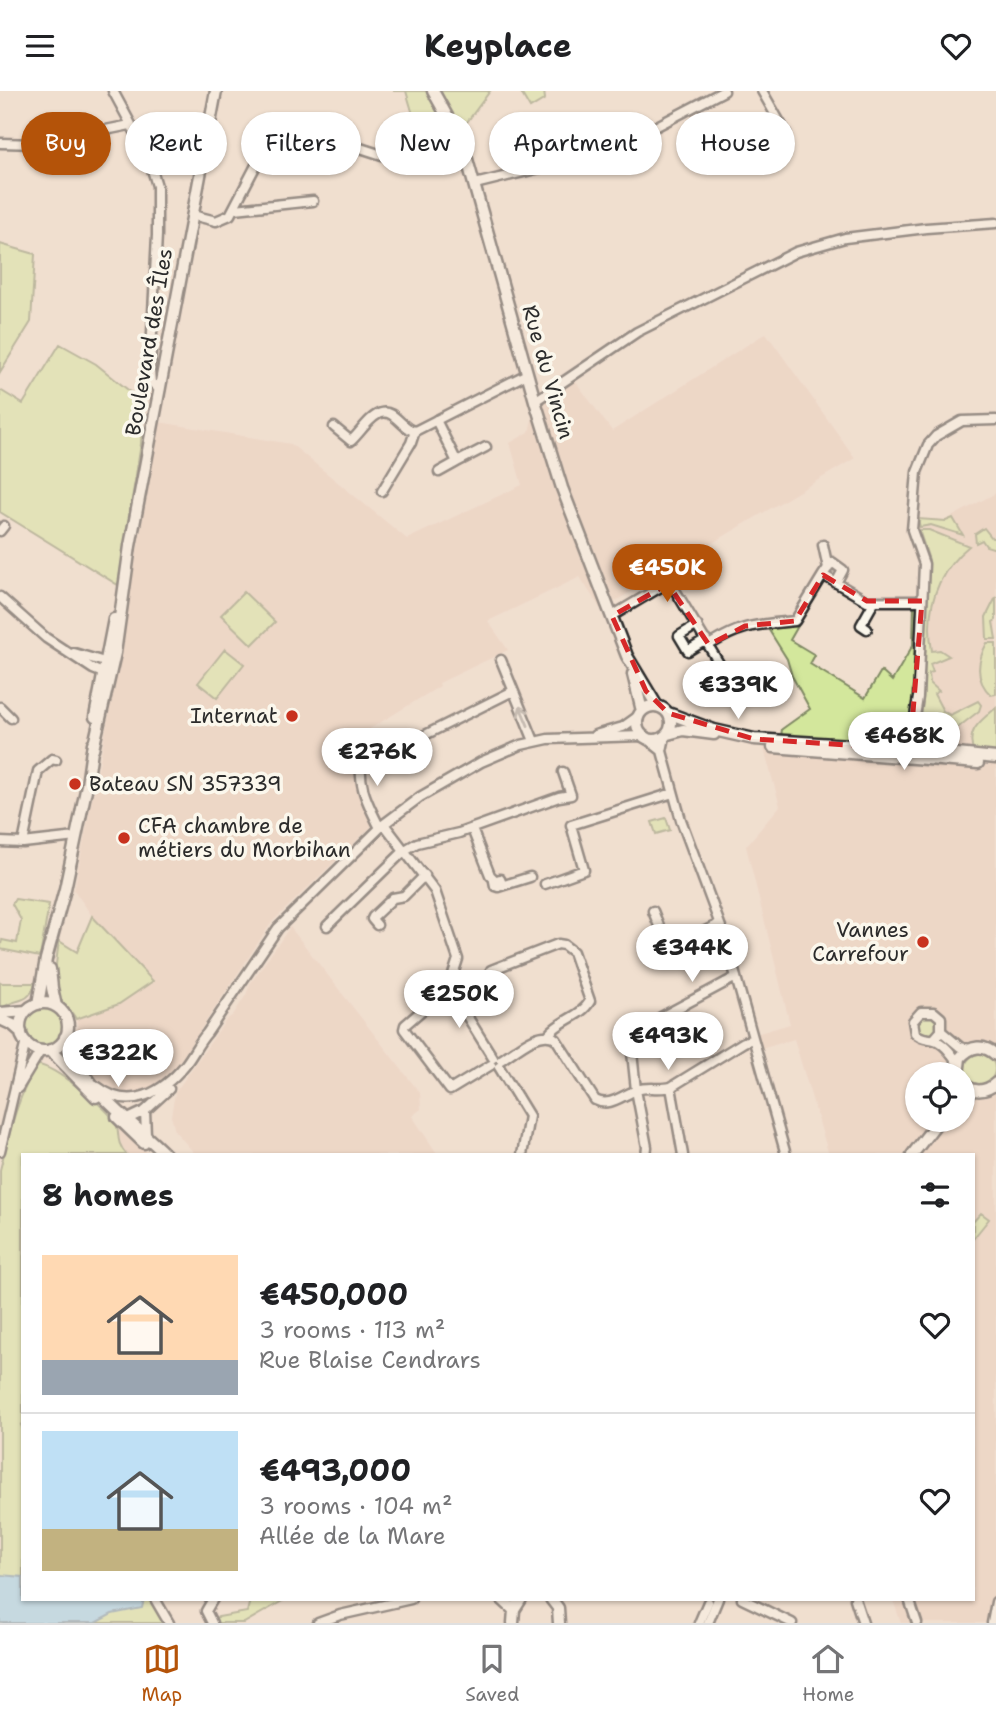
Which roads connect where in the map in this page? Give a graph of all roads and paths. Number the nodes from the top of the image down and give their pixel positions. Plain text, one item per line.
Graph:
1 (113, 91) edge
2 (216, 91) edge
3 (433, 91) edge
4 (724, 91) edge
5 (761, 91) edge
6 (774, 112) edge
7 (125, 115) edge
8 (125, 126) edge
9 (0, 143) edge
10 (375, 153) edge
11 (154, 175) edge
12 (475, 184) junction
13 (313, 201) dead end
14 (234, 209) junction
15 (192, 215) junction
16 (996, 223) edge
17 (527, 374) junction
18 (160, 390) junction
19 (535, 401) junction
20 (436, 420) junction
21 (996, 420) edge
22 (334, 427) dead end
23 (415, 431) junction
24 (486, 447) dead end
25 (457, 462) junction
26 (439, 472) dead end
27 (382, 491) dead end
28 (823, 545) dead end
29 (826, 572) junction
30 (836, 583) junction
31 (0, 597) edge
32 (922, 601) junction
33 (874, 602) junction
34 (612, 616) junction
35 (697, 625) junction
36 (867, 629) dead end
37 (707, 643) junction
38 (71, 652) junction
39 (501, 660) dead end
40 (630, 663) junction
41 (107, 669) junction
42 (746, 676) dead end
43 (513, 691) junction
44 (657, 706) junction
45 (0, 707) edge
46 (668, 713) junction
47 (639, 714) junction
48 (11, 718) dead end
49 (666, 735) junction
50 (581, 737) junction
51 (644, 738) junction
52 (534, 741) junction
53 (910, 749) junction
54 (362, 750) dead end
55 (662, 751) junction
56 (996, 758) edge
57 (56, 760) dead end
58 (360, 762) junction
59 (996, 764) edge
60 (563, 772) dead end
61 (673, 793) junction
62 (382, 826) junction
63 (472, 829) junction
64 (76, 837) junction
65 (0, 842) edge
66 (23, 843) junction
67 (405, 850) junction
68 (425, 875) junction
69 (530, 877) dead end
70 (545, 884) dead end
71 (653, 911) dead end
72 (719, 924) junction
73 (377, 925) dead end
74 (327, 926) dead end
75 (52, 941) junction
76 (491, 969) dead end
77 (736, 977) junction
78 (449, 987) junction
79 (38, 1004) junction
80 (56, 1006) junction
81 (26, 1011) junction
82 (0, 1013) edge
83 (661, 1017) dead end
84 (0, 1019) edge
85 (941, 1031) junction
86 (549, 1034) junction
87 (23, 1037) junction
88 (65, 1037) junction
89 (753, 1039) junction
90 (934, 1039) junction
91 (631, 1043) dead end
92 (970, 1049) junction
93 (993, 1049) edge
94 (46, 1050) junction
95 (956, 1062) edge
96 (959, 1062) edge
97 (496, 1063) junction
98 (184, 1066) junction
99 (88, 1078) junction
100 (671, 1087) junction
101 (994, 1087) edge
102 (636, 1090) junction
103 (975, 1090) edge
104 (11, 1104) junction
105 (145, 1111) junction
106 (113, 1112) junction
107 (128, 1119) junction
108 (933, 1132) edge
109 (146, 1135) junction
110 (1, 1146) edge
111 (155, 1153) edge
112 (164, 1153) edge
113 (522, 1153) edge
114 (646, 1153) edge
115 (683, 1153) edge
116 (785, 1153) edge
117 (917, 1153) edge
118 (156, 1601) edge
119 (213, 1601) edge
120 (402, 1601) edge
121 (504, 1601) edge
122 (520, 1601) edge
123 (746, 1601) edge
124 (856, 1601) edge
125 (910, 1601) edge
126 (556, 1602) edge
127 (711, 1602) edge
128 (996, 1602) edge
129 (514, 1610) junction
130 (169, 1623) edge
131 (212, 1623) edge
132 (318, 1623) edge
133 (513, 1623) edge
134 (559, 1623) edge
135 (699, 1623) edge
136 (708, 1623) edge
137 (792, 1623) edge
138 (863, 1623) edge
139 (918, 1623) edge
140 (992, 1623) edge

1 - 7 street
2 - 15 main road, Boulevard des Îles
3 - 12 main road, Rue du Vincin
4 - 12 street
5 - 6 street
8 - 9 street
10 - 14 street
11 - 18 street
12 - 17 main road, Rue du Vincin
13 - 14 street
14 - 15 street
15 - 18 main road, Boulevard des Îles
16 - 19 street
17 - 19 main road, Rue du Vincin
17 - 20 street
18 - 41 main road, Boulevard des Îles
19 - 34 main road, Rue du Vincin
20 - 23 street
20 - 25 street
21 - 32 street
22 - 23 street
23 - 27 street
24 - 25 street
25 - 26 street
28 - 29 street
29 - 30 street
29 - 30 street
29 - 37 street
30 - 33 street
31 - 38 street
32 - 33 street
32 - 53 street
33 - 36 street
34 - 35 street
34 - 40 main road, Rue du Vincin
35 - 37 street
35 - 37 street
37 - 42 street
38 - 41 street
38 - 41 street
39 - 43 street
40 - 44 main road, Rue du Vincin
40 - 47 main road, Rue du Vincin
41 - 64 main road, Boulevard des Îles
52 -> 43 street
43 - 58 street
44 - 46 main road
44 - 47 main road
45 - 48 street
46 - 49 main road
46 - 53 main road
47 - 50 street
47 - 51 main road
49 - 51 main road
49 - 55 street
49 - 59 main road
50 - 51 street
50 - 52 street
51 - 55 street
52 - 62 street
53 - 56 main road
54 - 58 street
55 - 61 street
57 - 66 street
58 - 62 street
60 - 63 street
61 - 70 street
61 - 72 street
62 - 67 street
62 - 98 street
63 - 67 street
63 - 69 street
64 - 66 street
64 - 75 main road, Boulevard des Îles
65 - 66 street
67 - 68 street
67 - 74 street
68 - 73 street
68 - 78 street
71 - 72 street
72 - 77 street
75 - 79 main road, Boulevard des Îles
75 - 80 main road, Boulevard des Îles
76 - 86 street
77 - 83 street
77 - 89 street
78 - 97 street
78 - 97 street
79 - 80 main road
79 - 81 main road
80 - 88 main road
81 - 82 main road
81 - 87 main road
84 - 87 main road
85 - 90 street
85 - 90 street
85 - 92 street
86 - 97 street
86 - 102 street
87 - 94 main road
87 - 104 street
88 - 94 main road
88 - 99 main road
89 - 100 street
89 - 116 street
90 - 95 street
91 - 102 street
92 - 93 main road
92 - 96 main road
94 - 104 street
94 - 106 main road
97 - 113 street
98 - 99 street
98 - 105 street
99 - 107 main road
100 - 102 street
100 - 115 street
101 - 103 main road
102 - 114 street
104 - 110 street
105 - 107 street
105 - 109 street
106 - 107 main road
106 - 111 main road
107 - 109 main road
108 - 117 main road
109 - 112 main road
118 - 130 street
119 - 131 street
120 - 132 street
121 - 129 main road
122 - 129 main road
123 - 137 street
124 - 138 street
125 - 139 street
126 - 134 main road
127 - 135 street
127 - 136 street
128 - 140 street
129 - 133 main road

